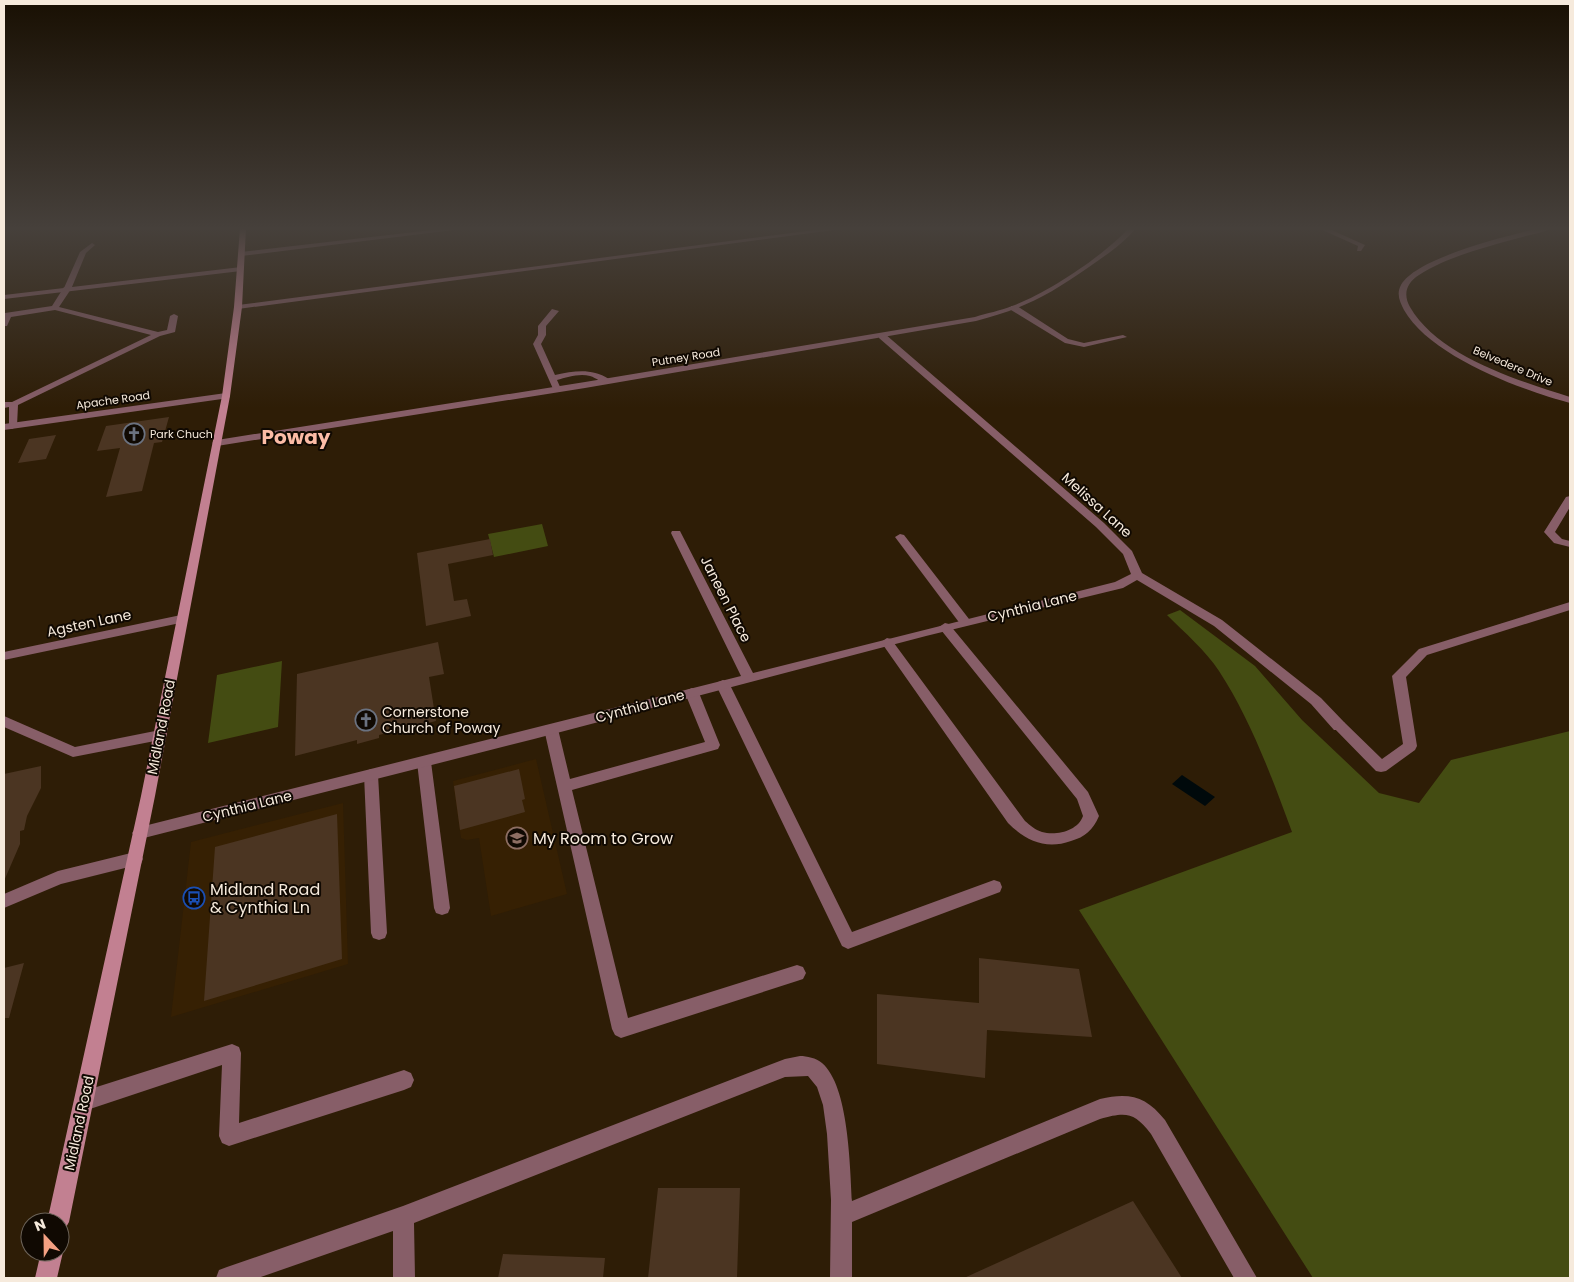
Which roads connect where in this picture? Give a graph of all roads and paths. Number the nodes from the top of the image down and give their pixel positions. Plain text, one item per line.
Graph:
1 (77, 288) edge
2 (239, 288) edge
3 (386, 288) edge
4 (1055, 288) edge
5 (1404, 288) edge
6 (67, 289) junction
7 (4, 297) edge
8 (238, 307) junction
9 (55, 308) junction
10 (1014, 308) junction
11 (555, 311) dead end
12 (174, 316) dead end
13 (4, 324) edge
14 (158, 334) junction
15 (882, 336) junction
16 (1123, 337) dead end
17 (552, 378) junction
18 (606, 382) junction
19 (557, 389) junction
20 (226, 396) junction
21 (1570, 400) edge
22 (14, 404) junction
23 (4, 405) edge
24 (8, 426) edge
25 (217, 443) junction
26 (1570, 499) edge
27 (676, 533) dead end
28 (900, 537) dead end
29 (1570, 544) edge
30 (1137, 575) junction
31 (1570, 606) edge
32 (181, 619) junction
33 (965, 622) junction
34 (946, 627) junction
35 (887, 642) junction
36 (4, 656) edge
37 (749, 678) junction
38 (723, 685) junction
39 (692, 693) junction
40 (4, 721) edge
41 (551, 729) junction
42 (160, 735) junction
43 (424, 762) junction
44 (371, 775) junction
45 (565, 786) junction
46 (140, 833) junction
47 (135, 859) junction
48 (994, 887) dead end
49 (4, 901) edge
50 (442, 908) dead end
51 (379, 933) dead end
52 (797, 973) dead end
53 (404, 1080) dead end
54 (84, 1102) junction
55 (60, 1212) edge
56 (841, 1216) junction
57 (404, 1217) junction
58 (50, 1262) edge
59 (46, 1278) edge
60 (227, 1278) edge
61 (404, 1278) edge
62 (841, 1278) edge
63 (1246, 1278) edge

1 - 6 street
2 - 8 main road, Midland Road
3 - 8 street
4 - 10 street, Putney Road
5 - 21 street, Belvedere Drive
6 - 7 street
6 - 9 street
8 - 20 main road, Midland Road
9 - 13 street
9 - 14 street
10 - 15 street, Putney Road
10 - 16 street
11 - 17 street
12 - 14 street
14 - 22 street
15 - 18 street, Putney Road
15 - 30 street, Melissa Lane
17 - 18 street
17 - 19 street
18 - 19 street, Putney Road
19 - 25 street, Putney Road
20 - 24 street, Apache Road
20 - 25 main road, Midland Road
22 - 23 street
22 - 24 street
25 - 32 main road, Midland Road
26 - 29 street
27 - 37 street, Janeen Place
28 - 33 street
30 - 31 street
30 - 33 street, Cynthia Lane
32 - 36 street, Agsten Lane
32 - 42 main road, Midland Road
33 - 34 street, Cynthia Lane
34 - 35 street, Cynthia Lane
34 - 35 street
35 - 37 street, Cynthia Lane
37 - 38 street, Cynthia Lane
38 - 39 street, Cynthia Lane
38 - 48 street
39 - 41 street, Cynthia Lane
39 - 45 street
40 - 42 street
41 - 43 street, Cynthia Lane
41 - 45 street
42 - 46 main road, Midland Road
43 - 44 street, Cynthia Lane
43 - 50 street
44 - 46 street, Cynthia Lane
44 - 51 street
45 - 52 street
46 - 47 main road, Midland Road
47 - 49 street
47 - 54 main road, Midland Road
53 - 54 street
54 - 55 main road, Midland Road
56 - 57 street
56 - 62 street
56 - 63 street
57 - 60 street
57 - 61 street
58 - 59 main road

